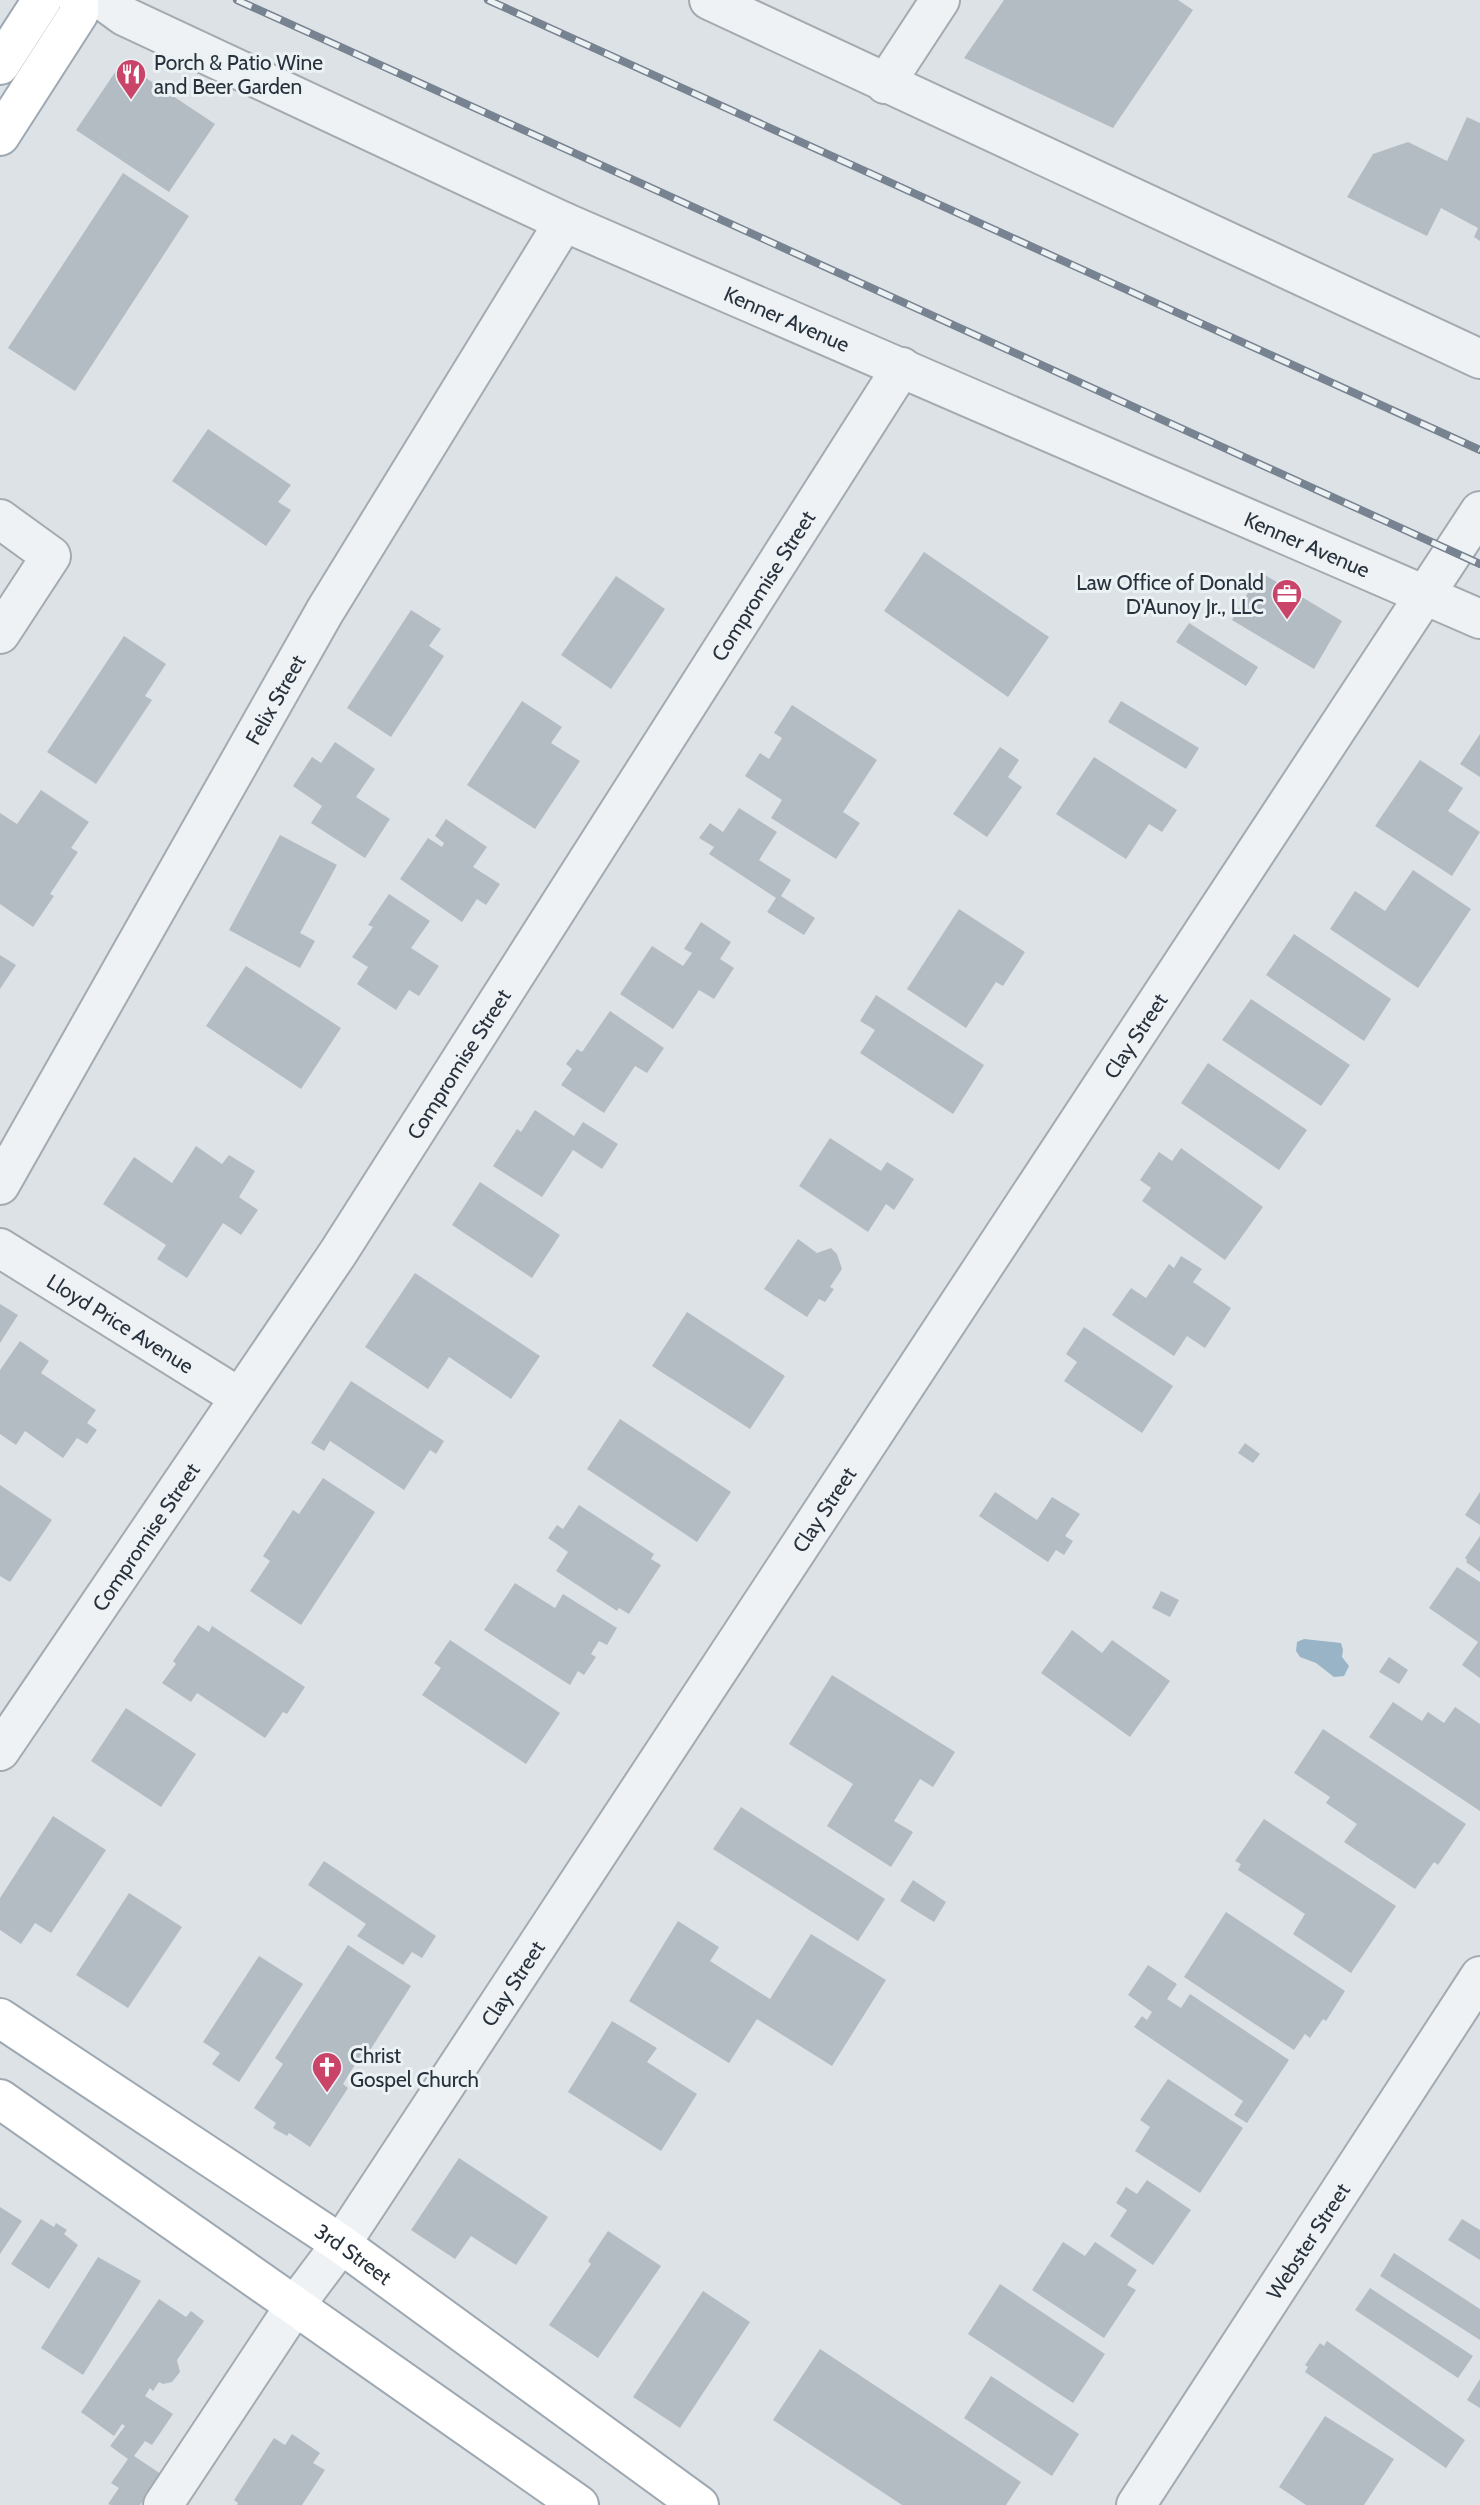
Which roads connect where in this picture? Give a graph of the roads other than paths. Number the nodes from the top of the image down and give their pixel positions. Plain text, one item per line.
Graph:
1 (41, 0) edge
2 (79, 0) edge
3 (102, 0) edge
4 (709, 0) edge
5 (940, 0) edge
6 (0, 65) edge
7 (885, 84) junction
8 (0, 136) edge
9 (564, 222) junction
10 (1480, 359) edge
11 (902, 368) junction
12 (1480, 511) edge
13 (0, 520) edge
14 (1425, 594) junction
15 (1480, 619) edge
16 (0, 634) edge
17 (0, 1185) edge
18 (0, 1248) edge
19 (239, 1397) junction
20 (0, 1751) edge
21 (1480, 1976) edge
22 (0, 2018) edge
23 (0, 2099) edge
24 (341, 2244) junction
25 (296, 2304) junction
26 (163, 2505) edge
27 (579, 2505) edge
28 (699, 2505) edge
29 (1136, 2505) edge

1 - 6 main road
2 - 8 main road
3 - 9 street, Kenner Avenue
4 - 7 street
5 - 7 street
7 - 10 street
9 - 11 street, Kenner Avenue
9 - 17 street, Felix Street
11 - 14 street, Kenner Avenue
11 - 19 street, Compromise Street
12 - 14 street, Clay Street
13 - 16 street
14 - 15 street, Kenner Avenue
14 - 24 street, Clay Street
18 - 19 street, Lloyd Price Avenue
19 - 20 street, Compromise Street
21 - 29 street, Webster Street
22 - 24 main road, 3rd Street
23 - 25 main road
24 - 25 street, Clay Street
24 - 28 main road, 3rd Street
25 - 26 street, Clay Street
25 - 27 main road

